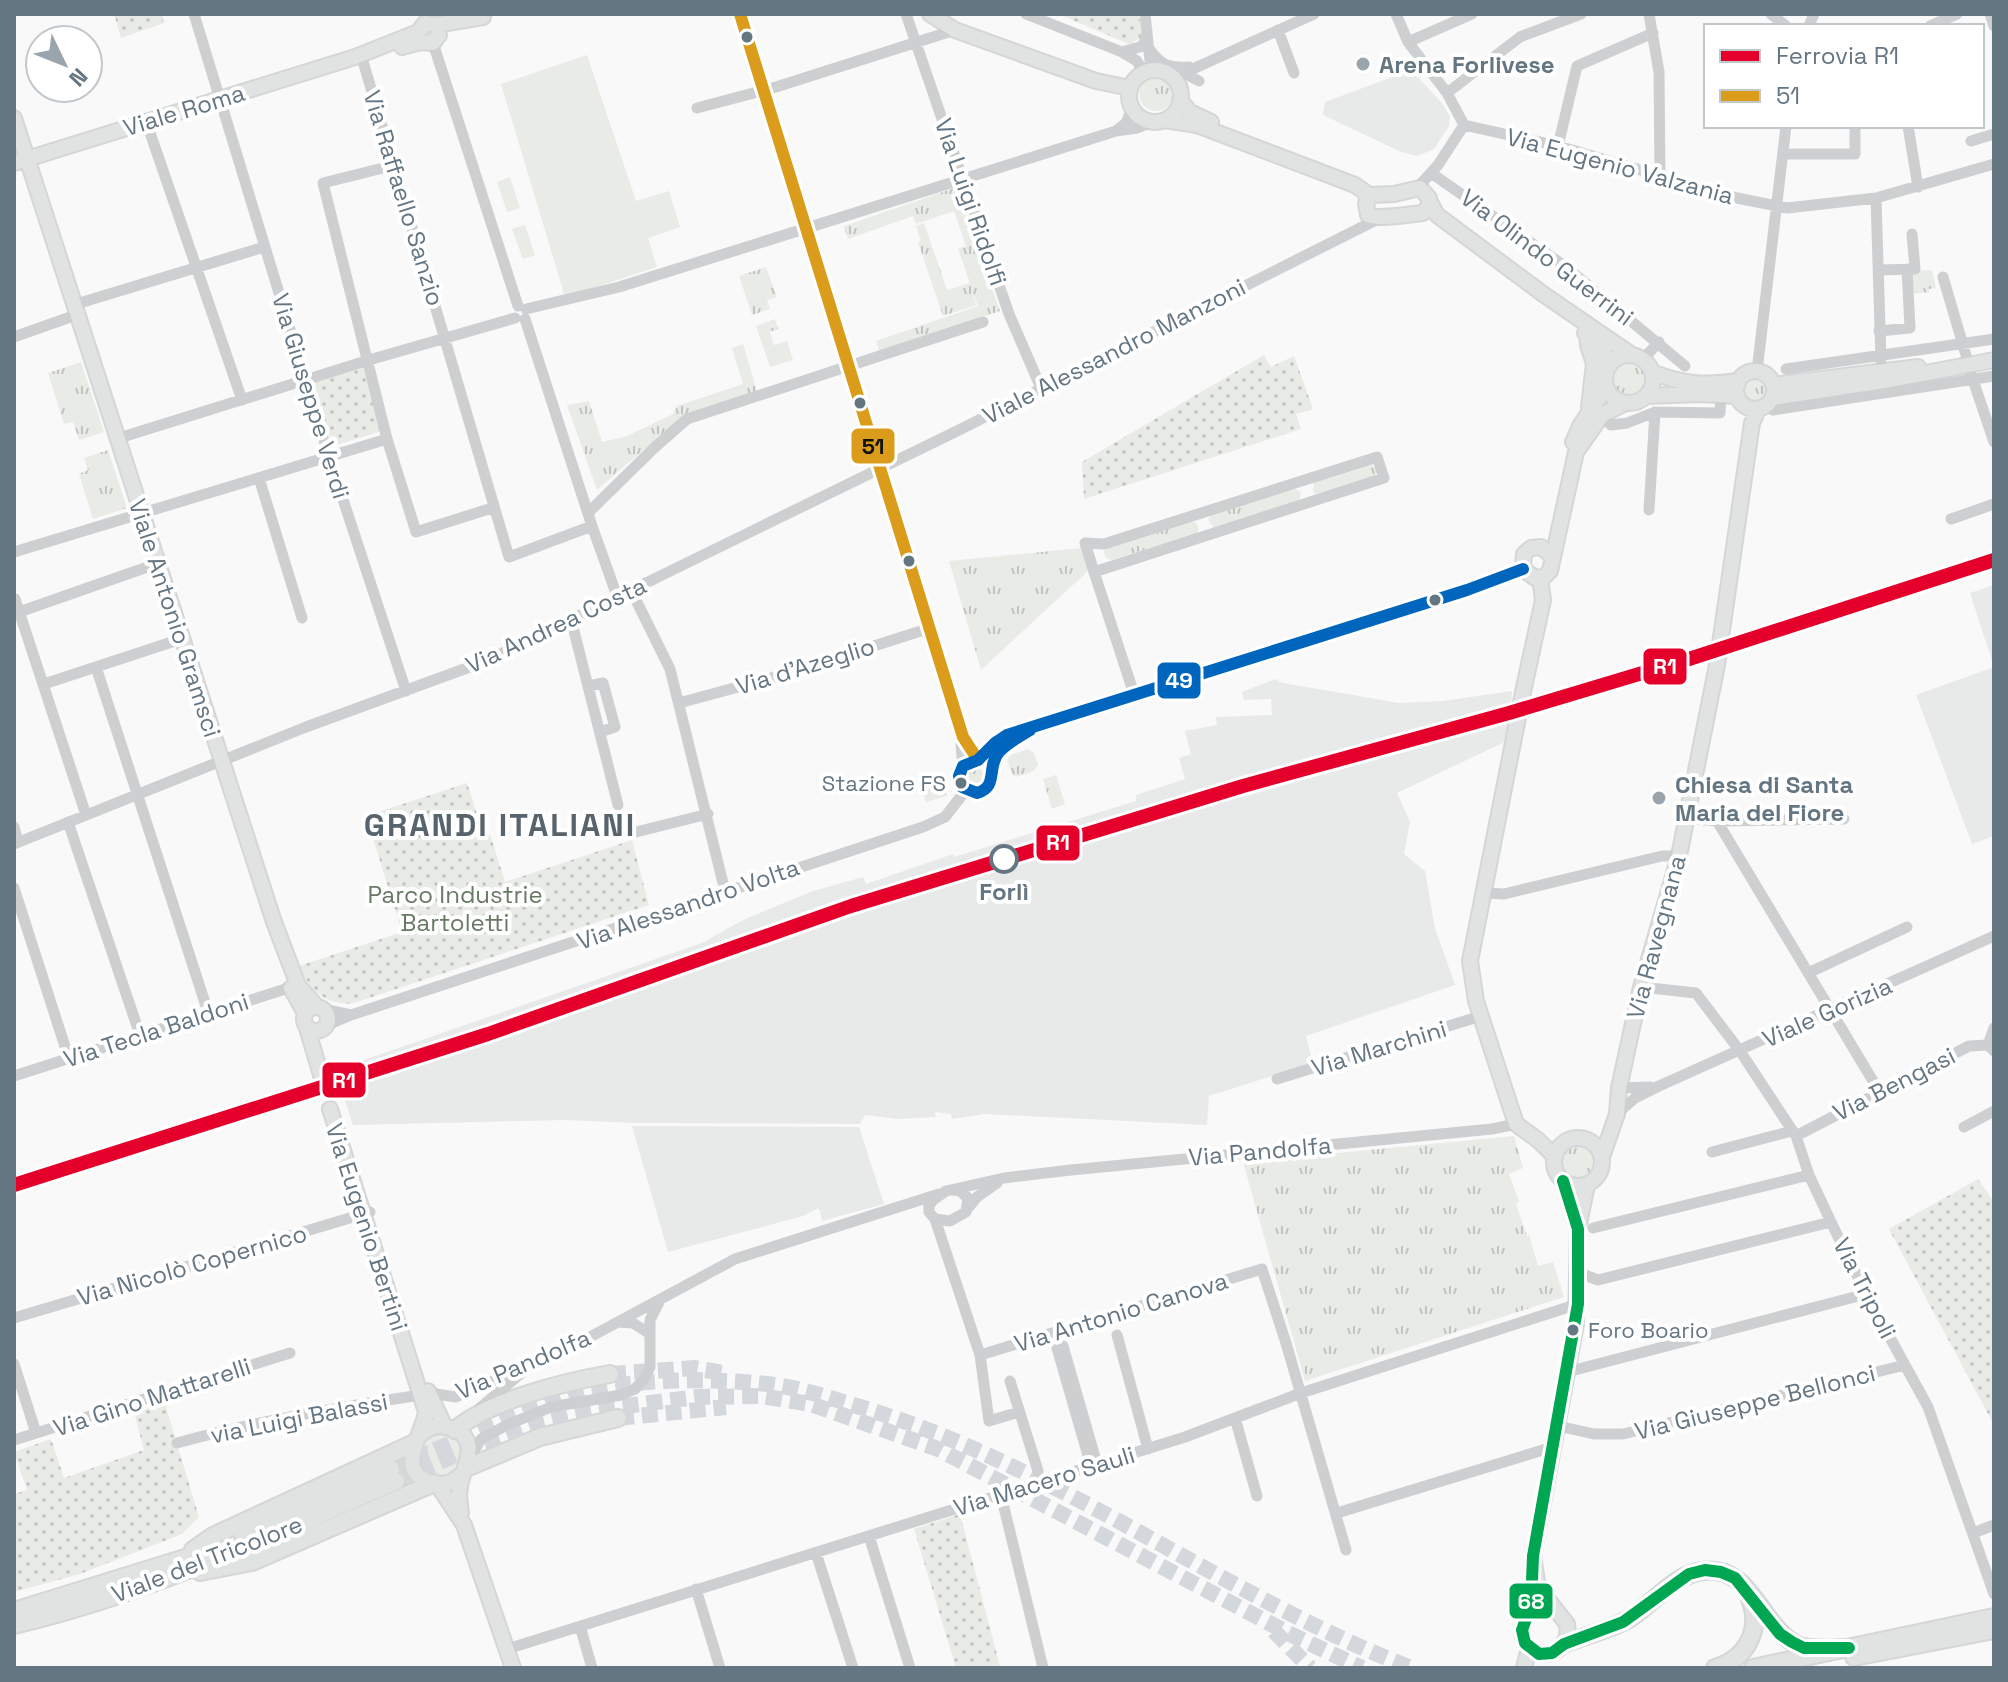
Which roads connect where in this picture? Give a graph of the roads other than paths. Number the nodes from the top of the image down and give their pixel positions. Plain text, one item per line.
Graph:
1 (194, 14) edge
2 (740, 14) edge
3 (906, 14) edge
4 (930, 14) edge
5 (1026, 14) edge
6 (1145, 14) edge
7 (1314, 14) edge
8 (1396, 14) edge
9 (1472, 14) edge
10 (1579, 14) edge
11 (1649, 14) edge
12 (1957, 14) edge
13 (1990, 14) edge
14 (488, 16) edge
15 (1934, 24) edge
16 (1994, 26) edge
17 (427, 28) edge
18 (955, 30) junction
19 (1278, 30) junction
20 (1147, 32) junction
21 (1653, 33) junction
22 (916, 42) junction
23 (1408, 42) junction
24 (1148, 47) junction
25 (1122, 52) junction
26 (358, 58) junction
27 (1198, 67) junction
28 (1148, 72) junction
29 (1294, 73) dead end
30 (1178, 76) junction
31 (1096, 81) junction
32 (1199, 81) dead end
33 (1130, 88) junction
34 (764, 90) junction
35 (1447, 93) junction
36 (220, 99) junction
37 (1180, 100) junction
38 (1131, 106) junction
39 (697, 108) dead end
40 (14, 118) edge
41 (146, 121) junction
42 (1158, 121) junction
43 (1464, 125) junction
44 (1786, 128) edge
45 (1855, 128) edge
46 (1908, 128) edge
47 (1116, 131) junction
48 (1994, 134) edge
49 (1971, 141) dead end
50 (1558, 146) junction
51 (1783, 154) junction
52 (21, 160) edge
53 (1994, 164) edge
54 (395, 165) junction
55 (1436, 170) junction
56 (1660, 178) junction
57 (964, 179) junction
58 (1918, 187) junction
59 (1372, 196) junction
60 (1876, 198) junction
61 (1424, 199) junction
62 (1777, 206) junction
63 (1373, 217) junction
64 (806, 227) junction
65 (1912, 234) dead end
66 (264, 247) junction
67 (196, 268) junction
68 (1907, 269) junction
69 (1879, 270) junction
70 (1943, 277) dead end
71 (75, 310) junction
72 (521, 314) junction
73 (983, 322) dead end
74 (1879, 331) junction
75 (1587, 334) junction
76 (14, 337) edge
77 (445, 339) junction
78 (1994, 339) edge
79 (1659, 342) junction
80 (1963, 344) junction
81 (369, 360) junction
82 (1994, 360) edge
83 (1642, 362) junction
84 (849, 366) junction
85 (1685, 366) dead end
86 (1786, 369) dead end
87 (1969, 369) junction
88 (1757, 371) junction
89 (1883, 375) junction
90 (1994, 376) edge
91 (307, 380) junction
92 (1605, 381) junction
93 (1041, 388) junction
94 (1732, 391) junction
95 (1646, 396) junction
96 (242, 400) junction
97 (1769, 400) junction
98 (1625, 403) junction
99 (1655, 412) junction
100 (1595, 415) junction
101 (116, 439) junction
102 (387, 439) junction
103 (1994, 442) edge
104 (329, 457) junction
105 (880, 467) junction
106 (259, 478) junction
107 (1305, 481) junction
108 (1312, 502) junction
109 (1994, 504) edge
110 (492, 508) junction
111 (1649, 510) dead end
112 (141, 513) junction
113 (588, 513) junction
114 (1201, 514) junction
115 (1951, 519) dead end
116 (592, 526) junction
117 (1211, 535) junction
118 (14, 552) edge
119 (1547, 552) junction
120 (156, 564) junction
121 (1523, 569) junction
122 (1094, 572) junction
123 (1540, 578) junction
124 (631, 590) junction
125 (617, 596) junction
126 (15, 599) edge
127 (19, 612) junction
128 (302, 618) dead end
129 (571, 619) junction
130 (930, 628) junction
131 (181, 639) junction
132 (96, 667) junction
133 (44, 684) junction
134 (406, 691) junction
135 (1134, 694) junction
136 (679, 703) junction
137 (1030, 730) junction
138 (1007, 735) junction
139 (963, 737) junction
140 (978, 760) junction
141 (222, 761) junction
142 (963, 766) junction
143 (990, 768) junction
144 (966, 790) junction
145 (139, 794) junction
146 (618, 805) dead end
147 (708, 814) junction
148 (86, 815) junction
149 (1686, 818) junction
150 (1844, 819) dead end
151 (1717, 821) junction
152 (68, 822) junction
153 (14, 827) edge
154 (628, 834) dead end
155 (16, 843) edge
156 (1679, 856) junction
157 (14, 888) edge
158 (725, 891) junction
159 (1485, 893) junction
160 (1907, 927) dead end
161 (1994, 936) edge
162 (1808, 973) junction
163 (294, 986) junction
164 (1641, 987) junction
165 (1830, 1011) junction
166 (208, 1012) junction
167 (1481, 1016) junction
168 (316, 1019) junction
169 (1994, 1028) edge
170 (140, 1035) junction
171 (1991, 1048) edge
172 (1740, 1051) junction
173 (69, 1059) junction
174 (14, 1076) edge
175 (1277, 1079) dead end
176 (323, 1082) tunnel mouth
177 (1659, 1086) junction
178 (1619, 1088) junction
179 (1879, 1091) junction
180 (1994, 1111) edge
181 (1617, 1114) junction
182 (1516, 1124) junction
183 (1964, 1127) dead end
184 (1794, 1134) junction
185 (1590, 1141) junction
186 (1712, 1152) dead end
187 (1555, 1157) junction
188 (1602, 1157) junction
189 (1809, 1175) junction
190 (1004, 1178) junction
191 (1563, 1181) junction
192 (1587, 1185) junction
193 (953, 1190) junction
194 (939, 1194) junction
195 (895, 1207) junction
196 (968, 1208) junction
197 (366, 1213) junction
198 (959, 1217) junction
199 (933, 1218) junction
200 (1831, 1222) junction
201 (1585, 1228) junction
202 (948, 1257) junction
203 (1578, 1269) junction
204 (1866, 1294) junction
205 (661, 1299) junction
206 (1578, 1304) junction
207 (14, 1318) edge
208 (617, 1322) junction
209 (650, 1334) junction
210 (1117, 1335) dead end
211 (290, 1353) dead end
212 (980, 1355) junction
213 (14, 1364) edge
214 (1905, 1365) junction
215 (529, 1367) junction
216 (1567, 1372) junction
217 (610, 1374) tunnel mouth
218 (1010, 1381) dead end
219 (424, 1392) junction
220 (1301, 1393) junction
221 (1019, 1412) junction
222 (618, 1418) tunnel mouth
223 (1235, 1418) junction
224 (1558, 1426) junction
225 (451, 1428) junction
226 (36, 1433) junction
227 (14, 1440) edge
228 (416, 1440) junction
229 (177, 1443) dead end
230 (1553, 1447) junction
231 (1148, 1449) junction
232 (1094, 1465) junction
233 (466, 1468) junction
234 (1038, 1471) dead end
235 (394, 1475) tunnel mouth
236 (436, 1483) junction
237 (1001, 1495) junction
238 (1257, 1496) dead end
239 (1337, 1513) junction
240 (464, 1525) junction
241 (1994, 1525) edge
242 (1973, 1533) junction
243 (869, 1536) junction
244 (1346, 1550) dead end
245 (816, 1553) junction
246 (1533, 1556) junction
247 (176, 1569) junction
248 (696, 1589) junction
249 (1747, 1590) junction
250 (1994, 1594) edge
251 (14, 1611) edge
252 (1558, 1612) junction
253 (1526, 1617) junction
254 (1992, 1624) edge
255 (14, 1625) edge
256 (580, 1626) junction
257 (1566, 1638) junction
258 (1529, 1648) junction
259 (1849, 1648) junction
260 (507, 1649) junction
261 (1545, 1654) junction
262 (513, 1668) edge
263 (592, 1668) edge
264 (720, 1668) edge
265 (853, 1668) edge
266 (910, 1668) edge
267 (1043, 1668) edge
268 (1524, 1668) edge
269 (1533, 1668) edge
270 (1715, 1668) edge
271 (1753, 1668) edge
272 (1803, 1668) edge

1 - 36 street, Via Giuseppe Verdi
2 - 34 street
3 - 22 street, Via Luigi Ridolfi
4 - 18 main road
5 - 25 street
6 - 20 street
7 - 19 street
8 - 23 street
9 - 23 street
10 - 35 street
11 - 21 street
12 - 15 street
13 - 16 street
14 - 17 main road, Viale Roma
17 - 26 main road, Viale Roma
17 - 72 street
18 - 22 street
18 - 31 main road
19 - 27 street
19 - 29 street
20 - 24 street
20 - 25 street
21 - 50 street
21 - 56 street
22 - 34 street
22 - 57 street, Via Luigi Ridolfi
23 - 35 street
24 - 27 street
24 - 28 street
25 - 28 street
26 - 36 main road, Viale Roma
26 - 54 street, Via Raffaello Sanzio
27 - 30 street
28 - 30 main road
28 - 33 main road
30 - 32 street
30 - 37 main road
31 - 33 main road
31 - 38 main road
33 - 38 main road
34 - 39 street
34 - 64 street
35 - 43 street
36 - 41 main road, Viale Roma
36 - 66 street, Via Giuseppe Verdi
37 - 42 main road
37 - 59 main road
38 - 42 main road
38 - 47 street
40 - 52 main road, Viale Antonio Gramsci
41 - 52 main road, Viale Roma
41 - 67 street
42 - 47 street
42 - 59 main road
43 - 50 street, Via Eugenio Valzania
43 - 55 street
44 - 51 street
45 - 51 street
46 - 58 street
47 - 57 street
48 - 49 street
50 - 56 street, Via Eugenio Valzania
51 - 62 street
52 - 71 main road, Viale Antonio Gramsci
53 - 58 street, Via Eugenio Valzania
54 - 77 street, Via Raffaello Sanzio
54 - 81 street
55 - 61 street
55 - 79 street, Via Olindo Guerrini
56 - 62 street, Via Eugenio Valzania
57 - 64 street
57 - 93 street, Via Luigi Ridolfi
58 - 60 street, Via Eugenio Valzania
59 - 61 main road
59 - 63 main road
60 - 62 street, Via Eugenio Valzania
60 - 69 street
61 - 63 main road
61 - 75 main road
61 - 83 main road
62 - 88 street
63 - 93 street, Viale Alessandro Manzoni
64 - 72 street
64 - 84 street
65 - 68 street
66 - 67 street
66 - 91 street, Via Giuseppe Verdi
67 - 71 street
67 - 96 street
68 - 69 street
68 - 74 street
69 - 74 street
70 - 80 street
71 - 76 street
71 - 101 main road, Viale Antonio Gramsci
72 - 77 street
72 - 113 street
73 - 84 street
74 - 89 street
75 - 92 main road
75 - 100 main road
77 - 81 street
77 - 110 street, Via Raffaello Sanzio
78 - 80 street
79 - 83 street, Via Olindo Guerrini
79 - 85 street, Via Olindo Guerrini
80 - 87 street
80 - 89 street
81 - 91 street
81 - 102 street
82 - 87 main road
83 - 92 main road
83 - 94 main road
83 - 95 main road
84 - 105 street
84 - 113 street
86 - 89 street
87 - 89 main road
87 - 89 street
87 - 90 street
87 - 103 street
88 - 94 main road
88 - 97 main road
89 - 97 main road
89 - 97 main road
91 - 96 street
91 - 104 street, Via Giuseppe Verdi
92 - 98 main road
92 - 100 main road
93 - 105 street, Viale Alessandro Manzoni
94 - 95 main road
94 - 97 main road
94 - 99 street
95 - 98 main road
96 - 101 street
97 - 149 main road, Via Ravegnana
98 - 100 main road
99 - 100 street
99 - 111 street
100 - 119 main road
101 - 112 main road, Viale Antonio Gramsci
102 - 104 street
102 - 110 street
104 - 106 street
104 - 134 street, Via Giuseppe Verdi
105 - 124 street, Via Andrea Costa
105 - 130 street
106 - 112 street
106 - 128 street
107 - 108 street
107 - 108 street
107 - 114 street
108 - 117 street
109 - 115 street
110 - 116 street, Via Raffaello Sanzio
112 - 118 street
112 - 120 main road, Viale Antonio Gramsci
113 - 116 street
114 - 117 street
114 - 122 street
116 - 125 street
117 - 122 street
119 - 121 main road
119 - 123 main road
120 - 127 street
120 - 131 main road, Viale Antonio Gramsci
121 - 123 main road
121 - 135 street
122 - 135 street
123 - 159 main road
124 - 125 street, Via Andrea Costa
124 - 136 street
125 - 129 street, Via Andrea Costa
126 - 127 street
127 - 133 street
129 - 134 street, Via Andrea Costa
129 - 146 street
130 - 136 street, Via d'Azeglio
130 - 139 street
131 - 132 street
131 - 141 main road, Viale Antonio Gramsci
132 - 133 street
132 - 145 street
133 - 148 street
134 - 141 street, Via Andrea Costa
135 - 137 street
136 - 147 street
137 - 138 street
137 - 143 street
138 - 139 street
138 - 140 street
139 - 140 street
139 - 142 street
140 - 142 street
140 - 143 street
141 - 145 street, Via Andrea Costa
141 - 163 main road, Viale Antonio Gramsci
142 - 144 street
143 - 144 street
144 - 158 street, Via Alessandro Volta
145 - 148 street, Via Andrea Costa
145 - 166 street
147 - 154 street
147 - 158 street
148 - 152 street, Via Andrea Costa
149 - 151 street
149 - 156 main road, Via Ravegnana
150 - 151 street
151 - 162 street
152 - 155 street, Via Andrea Costa
152 - 170 street
153 - 155 street
156 - 159 street
156 - 164 main road, Via Ravegnana
157 - 173 street
158 - 168 street, Via Alessandro Volta
159 - 167 main road
160 - 162 street
161 - 165 street, Viale Gorizia
162 - 165 street
163 - 166 street, Via Tecla Baldoni
163 - 168 main road, Viale Antonio Gramsci
164 - 172 street, Via Tripoli
164 - 178 main road, Via Ravegnana
165 - 172 street, Viale Gorizia
165 - 179 street
166 - 170 street, Via Tecla Baldoni
167 - 175 street, Via Marchini
167 - 182 main road
168 - 176 main road, Viale Antonio Gramsci
169 - 171 street
170 - 173 street, Via Tecla Baldoni
171 - 179 street, Via Bengasi
172 - 177 street, Viale Gorizia
172 - 184 street, Via Tripoli
173 - 174 street, Via Tecla Baldoni
177 - 178 street, Viale Gorizia
177 - 181 street, Viale Gorizia
178 - 181 main road, Via Ravegnana
178 - 185 main road, Via Ravegnana
179 - 184 street, Via Bengasi
180 - 183 street
181 - 188 main road, Via Ravegnana
182 - 187 main road
182 - 190 street, Via Pandolfa
184 - 186 street, Via Bengasi
184 - 189 street, Via Tripoli
185 - 187 main road
185 - 188 main road
187 - 191 main road
188 - 192 main road
189 - 200 street, Via Tripoli
189 - 201 street
190 - 193 street, Via Pandolfa
190 - 196 street
191 - 192 main road
191 - 201 main road
192 - 201 main road
193 - 194 street, Via Pandolfa
193 - 196 street
194 - 195 street, Via Pandolfa
194 - 199 street
195 - 199 street
195 - 205 street, Via Pandolfa
196 - 198 street
197 - 197 main road, Via Eugenio Bertini
197 - 207 street, Via Nicolò Copernico
197 - 219 main road, Via Eugenio Bertini
198 - 199 street
198 - 202 street
199 - 202 street
200 - 203 street
200 - 204 street, Via Tripoli
201 - 203 main road
202 - 212 street
203 - 206 main road
204 - 214 street, Via Tripoli
204 - 216 street
205 - 208 street, Via Pandolfa
205 - 209 street
206 - 216 main road
206 - 220 street, Via Macero Sauli
208 - 209 street, Via Pandolfa
208 - 215 street, Via Pandolfa
209 - 233 street
210 - 231 street
211 - 226 street, Via Gino Mattarelli
212 - 220 street, Via Antonio Canova
212 - 221 street
213 - 226 street
214 - 224 street, Via Giuseppe Bellonci
214 - 242 street, Via Tripoli
215 - 219 street, Via Pandolfa
215 - 225 street
216 - 224 main road
217 - 225 highway
218 - 221 street
219 - 225 main road, Via Eugenio Bertini
219 - 228 main road, Via Eugenio Bertini
219 - 229 street, via Luigi Balassi
220 - 223 street, Via Macero Sauli
220 - 239 street
221 - 234 street
222 - 233 highway
223 - 231 street, Via Macero Sauli
223 - 238 street
224 - 230 main road
225 - 228 main road
225 - 233 main road, Via Eugenio Bertini
226 - 227 street, Via Gino Mattarelli
228 - 236 main road, Via Eugenio Bertini
228 - 247 highway
230 - 239 street
230 - 246 main road
231 - 232 street, Via Macero Sauli
232 - 232 street
232 - 237 street, Via Macero Sauli
233 - 236 main road
233 - 240 main road, Via Eugenio Bertini
235 - 247 highway, Viale del Tricolore
236 - 240 main road, Via Eugenio Bertini
236 - 247 highway
237 - 243 street, Via Macero Sauli
237 - 267 street
239 - 244 street
240 - 260 main road, Via Eugenio Bertini
241 - 242 street
242 - 250 street, Via Tripoli
243 - 245 street, Via Macero Sauli
243 - 266 street
245 - 248 street, Via Macero Sauli
245 - 265 street
246 - 252 main road
246 - 253 main road
247 - 251 highway, Viale del Tricolore
247 - 255 highway, Viale del Tricolore
248 - 256 street, Via Macero Sauli
248 - 264 street
249 - 257 highway
249 - 259 highway
249 - 270 highway
252 - 253 main road
252 - 257 main road
253 - 258 main road
254 - 259 highway
254 - 272 highway
256 - 260 street, Via Macero Sauli
256 - 263 street
257 - 261 main road
258 - 261 main road
258 - 268 main road
259 - 271 highway
260 - 262 main road, Via Eugenio Bertini
261 - 269 main road

